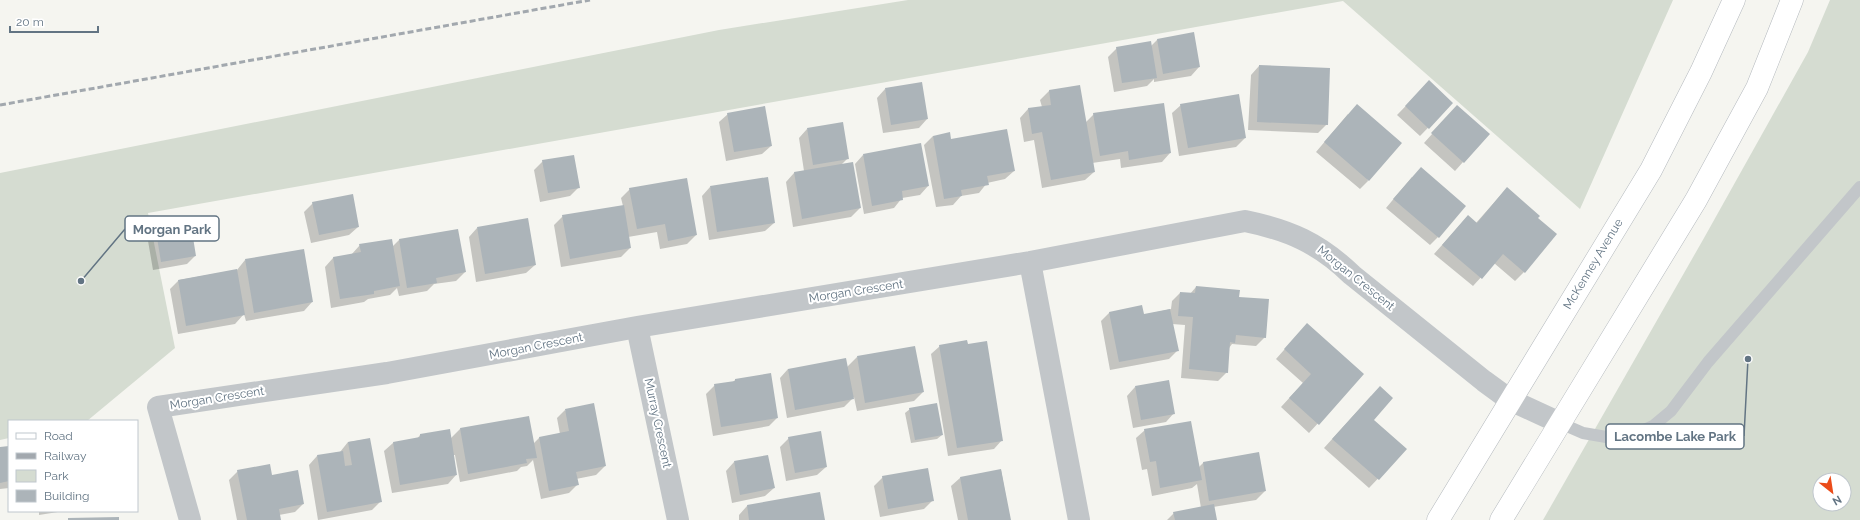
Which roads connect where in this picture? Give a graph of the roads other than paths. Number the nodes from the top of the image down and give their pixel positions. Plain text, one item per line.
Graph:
1 (1734, 0) edge
2 (1792, 0) edge
3 (1860, 187) edge
4 (1030, 262) junction
5 (637, 327) junction
6 (1510, 400) junction
7 (1560, 423) junction
8 (190, 520) edge
9 (678, 520) edge
10 (1079, 520) edge
11 (1438, 520) edge
12 (1501, 520) edge

1 - 6 main road, McKenney Avenue
2 - 7 main road
3 - 7 lane
4 - 5 street, Morgan Crescent
4 - 6 street, Morgan Crescent
4 - 10 street
5 - 8 street, Morgan Crescent
5 - 9 street, Murray Crescent
6 - 7 street, Morgan Crescent
6 - 11 main road, McKenney Avenue
7 - 12 main road

